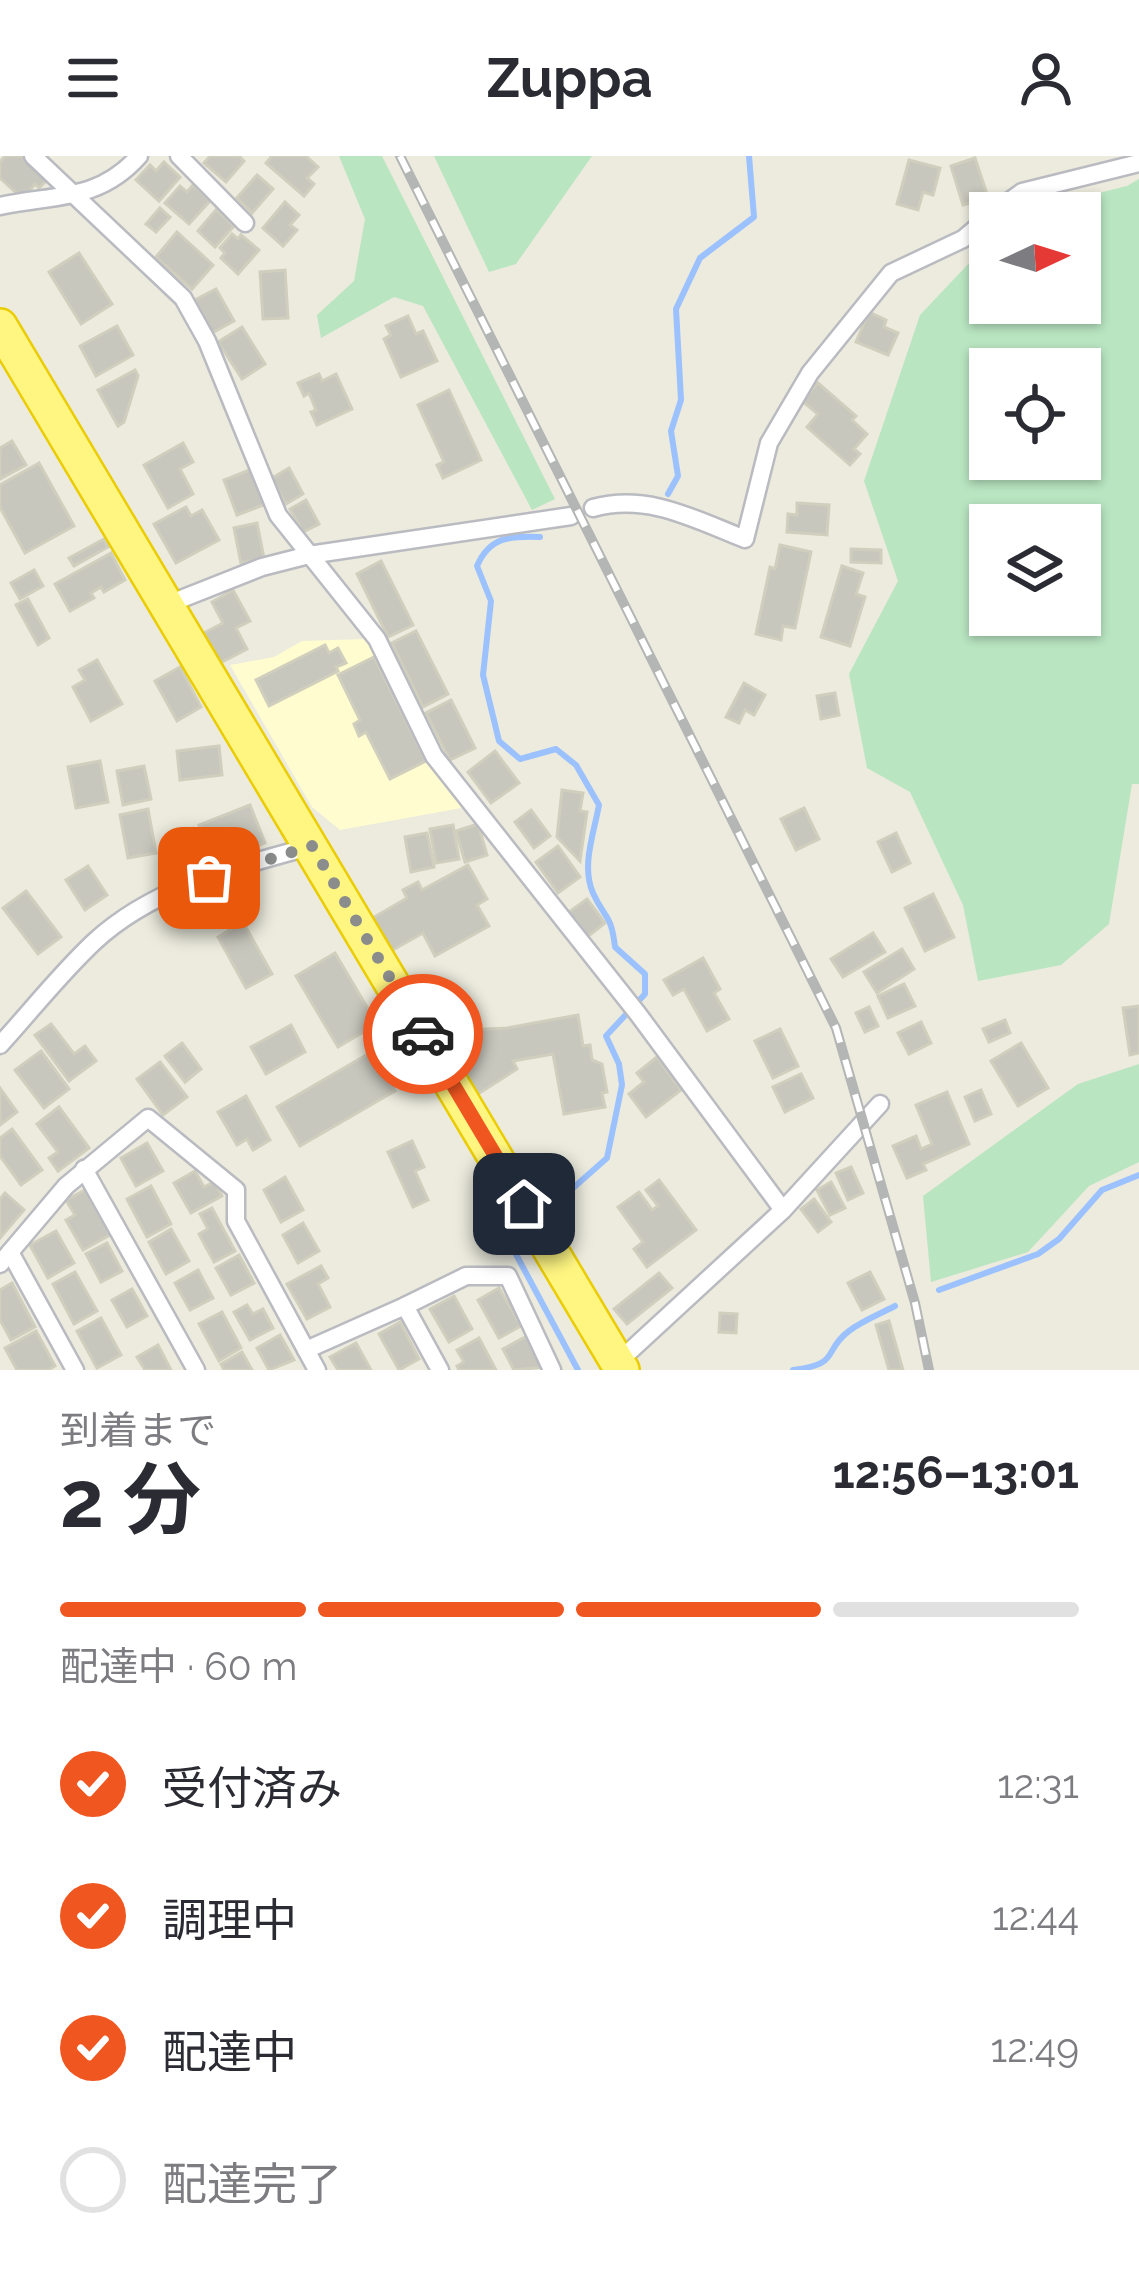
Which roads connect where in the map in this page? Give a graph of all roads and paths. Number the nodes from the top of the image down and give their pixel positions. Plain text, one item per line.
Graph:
1 (33, 156) edge
2 (139, 156) edge
3 (178, 156) edge
4 (1139, 163) edge
5 (1026, 192) edge
6 (77, 196) junction
7 (0, 206) edge
8 (245, 223) dead end
9 (969, 234) edge
10 (0, 326) edge
11 (593, 508) dead end
12 (572, 516) dead end
13 (309, 555) junction
14 (165, 606) junction
15 (312, 846) junction
16 (0, 1045) edge
17 (880, 1104) dead end
18 (84, 1169) junction
19 (784, 1210) junction
20 (5, 1258) edge
21 (405, 1306) junction
22 (306, 1350) junction
23 (620, 1366) edge
24 (74, 1370) edge
25 (196, 1370) edge
26 (317, 1370) edge
27 (440, 1370) edge
28 (552, 1370) edge

1 - 6 street
2 - 6 street
3 - 8 street
4 - 5 street
6 - 7 street
6 - 13 street
9 - 11 street
10 - 14 highway
12 - 13 street
13 - 14 street
13 - 19 street
14 - 15 highway
15 - 16 street
15 - 23 highway
17 - 19 street
18 - 20 street
18 - 22 street
18 - 25 street
19 - 23 street
20 - 24 street
21 - 22 street
21 - 27 street
21 - 28 street
22 - 26 street

